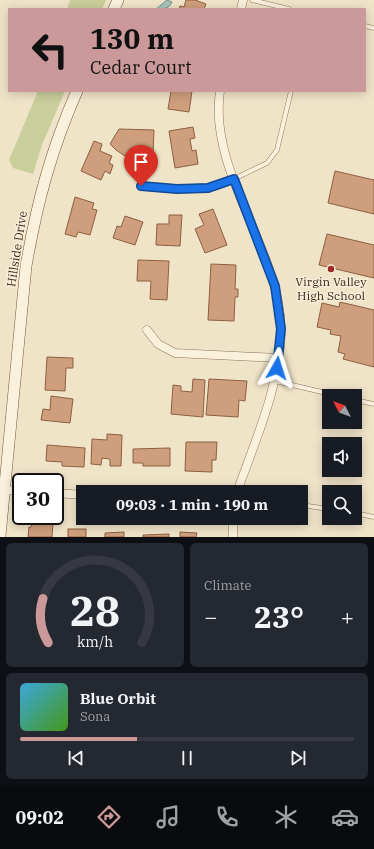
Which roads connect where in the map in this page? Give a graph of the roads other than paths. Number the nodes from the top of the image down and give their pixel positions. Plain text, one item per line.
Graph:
1 (252, 0) edge
2 (285, 8) edge
3 (77, 92) edge
4 (220, 92) edge
5 (291, 92) edge
6 (234, 179) junction
7 (141, 186) dead end
8 (147, 330) dead end
9 (278, 358) junction
10 (275, 381) junction
11 (322, 392) edge
12 (362, 401) edge
13 (374, 404) edge
14 (239, 485) edge
15 (5, 490) junction
16 (12, 490) edge
17 (64, 493) edge
18 (76, 494) edge
19 (308, 506) edge
20 (322, 508) edge
21 (362, 514) edge
22 (374, 517) edge
23 (233, 525) edge
24 (0, 536) edge
25 (232, 537) edge

1 - 2 lane
3 - 15 main road, Hillside Drive
4 - 6 street
5 - 6 lane
6 - 7 street
6 - 9 street
8 - 9 street
9 - 10 street
10 - 11 lane
10 - 14 street
12 - 13 lane
15 - 16 street
15 - 24 main road, Hillside Drive
17 - 18 street
19 - 20 lane
21 - 22 lane
23 - 25 street

